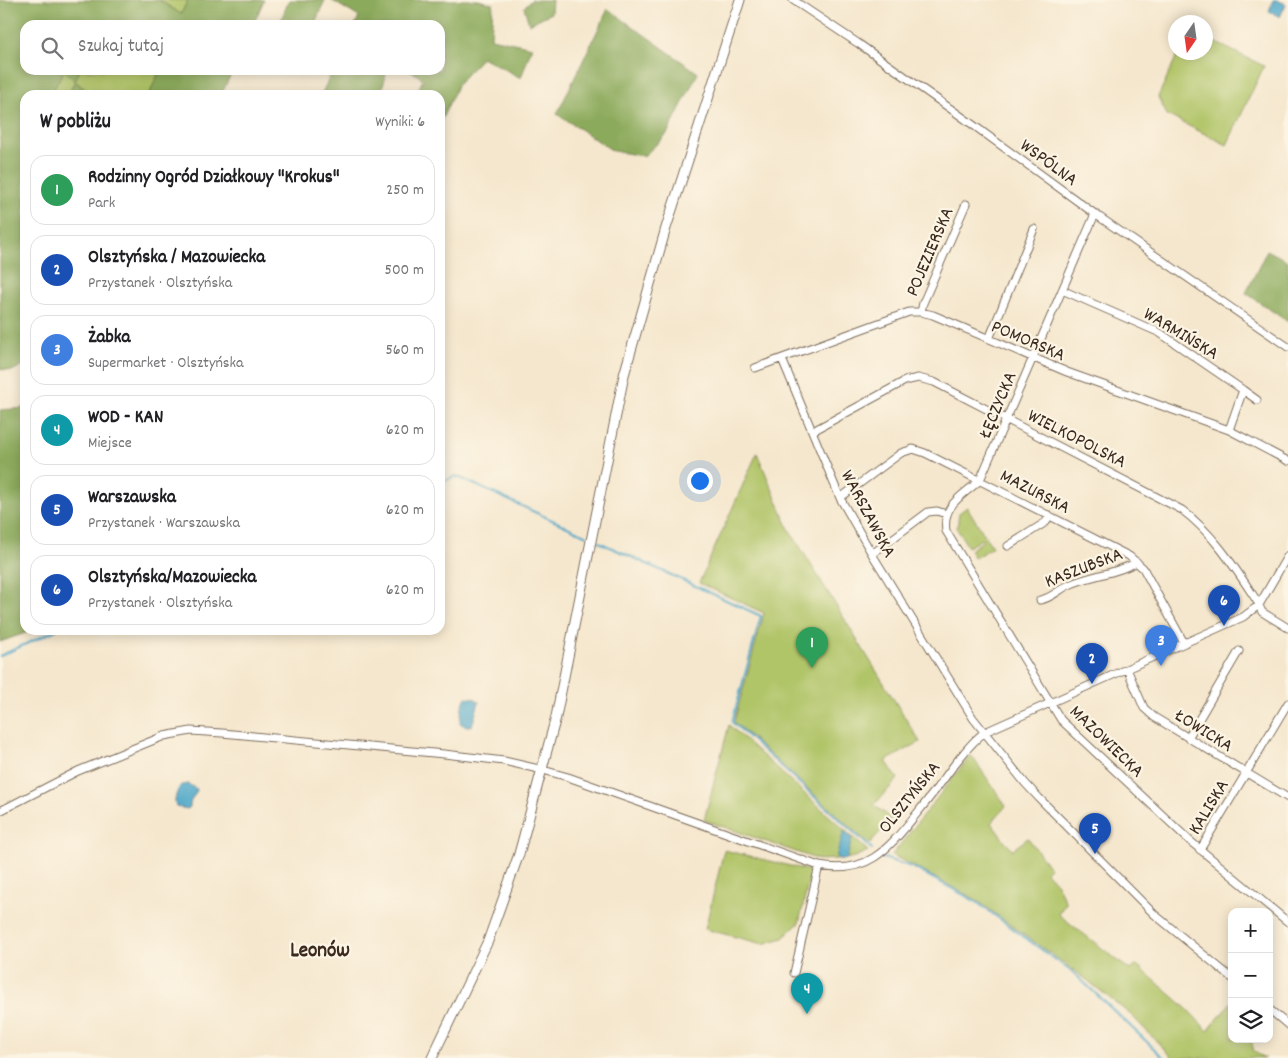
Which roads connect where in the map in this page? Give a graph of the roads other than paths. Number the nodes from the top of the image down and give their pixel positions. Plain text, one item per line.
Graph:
1 (740, 0) edge
2 (793, 0) edge
3 (966, 204) dead end
4 (1095, 214) junction
5 (1034, 229) dead end
6 (1062, 290) junction
7 (921, 312) junction
8 (989, 339) junction
9 (1288, 347) edge
10 (1033, 358) junction
11 (782, 359) junction
12 (755, 368) dead end
13 (1243, 390) junction
14 (1257, 400) dead end
15 (1008, 419) junction
16 (1230, 430) junction
17 (813, 431) junction
18 (1288, 461) edge
19 (980, 480) junction
20 (840, 498) junction
21 (946, 514) junction
22 (1049, 515) junction
23 (1008, 546) dead end
24 (872, 554) junction
25 (1288, 556) edge
26 (1137, 562) junction
27 (1040, 600) dead end
28 (1259, 605) junction
29 (1288, 628) edge
30 (1184, 643) junction
31 (1239, 651) dead end
32 (1127, 668) junction
33 (1051, 702) junction
34 (1287, 709) edge
35 (985, 732) junction
36 (1188, 738) junction
37 (543, 770) junction
38 (1246, 773) junction
39 (1288, 798) edge
40 (0, 811) edge
41 (1200, 850) junction
42 (819, 866) junction
43 (1288, 922) edge
44 (794, 972) dead end
45 (1228, 975) edge
46 (1273, 1012) edge
47 (1288, 1024) edge
48 (432, 1058) edge

1 - 37 main road
2 - 4 street, WSPÓLNA
3 - 7 street, POJEZIERSKA
4 - 6 street, ŁĘCZYCKA
4 - 9 street, WSPÓLNA
5 - 8 street
6 - 10 street, ŁĘCZYCKA
6 - 13 street, WARMIŃSKA
7 - 8 street, POMORSKA
7 - 11 street
8 - 10 street, POMORSKA
10 - 15 street, ŁĘCZYCKA
10 - 16 street, POMORSKA
11 - 12 street
11 - 17 street, WARSZAWSKA
13 - 14 street, WARMIŃSKA
13 - 16 street
15 - 17 street, WIELKOPOLSKA
15 - 19 street, ŁĘCZYCKA
15 - 28 street, WIELKOPOLSKA
16 - 18 street, POMORSKA
17 - 20 street, WARSZAWSKA
19 - 20 street, MAZURSKA
19 - 21 street, ŁĘCZYCKA
19 - 22 street, MAZURSKA
20 - 24 street, WARSZAWSKA
21 - 24 street
21 - 33 street, MAZOWIECKA
22 - 23 street
22 - 26 street, MAZURSKA
24 - 35 street, WARSZAWSKA
25 - 28 street, OLSZTYŃSKA
26 - 27 street, KASZUBSKA
26 - 30 street, MAZURSKA
28 - 29 street, WIELKOPOLSKA
28 - 30 street, OLSZTYŃSKA
30 - 32 street, OLSZTYŃSKA
31 - 36 street
32 - 33 street, OLSZTYŃSKA
32 - 36 street, ŁOWICKA
33 - 35 street, OLSZTYŃSKA
33 - 41 street, MAZOWIECKA
34 - 38 street, KALISKA
35 - 42 street, OLSZTYŃSKA
35 - 45 street, WARSZAWSKA
36 - 38 street, ŁOWICKA
37 - 40 street, OLSZTYŃSKA
37 - 42 street, OLSZTYŃSKA
37 - 48 main road
38 - 39 street, ŁOWICKA
38 - 41 street, KALISKA
41 - 43 street, MAZOWIECKA
42 - 44 street
46 - 47 street

